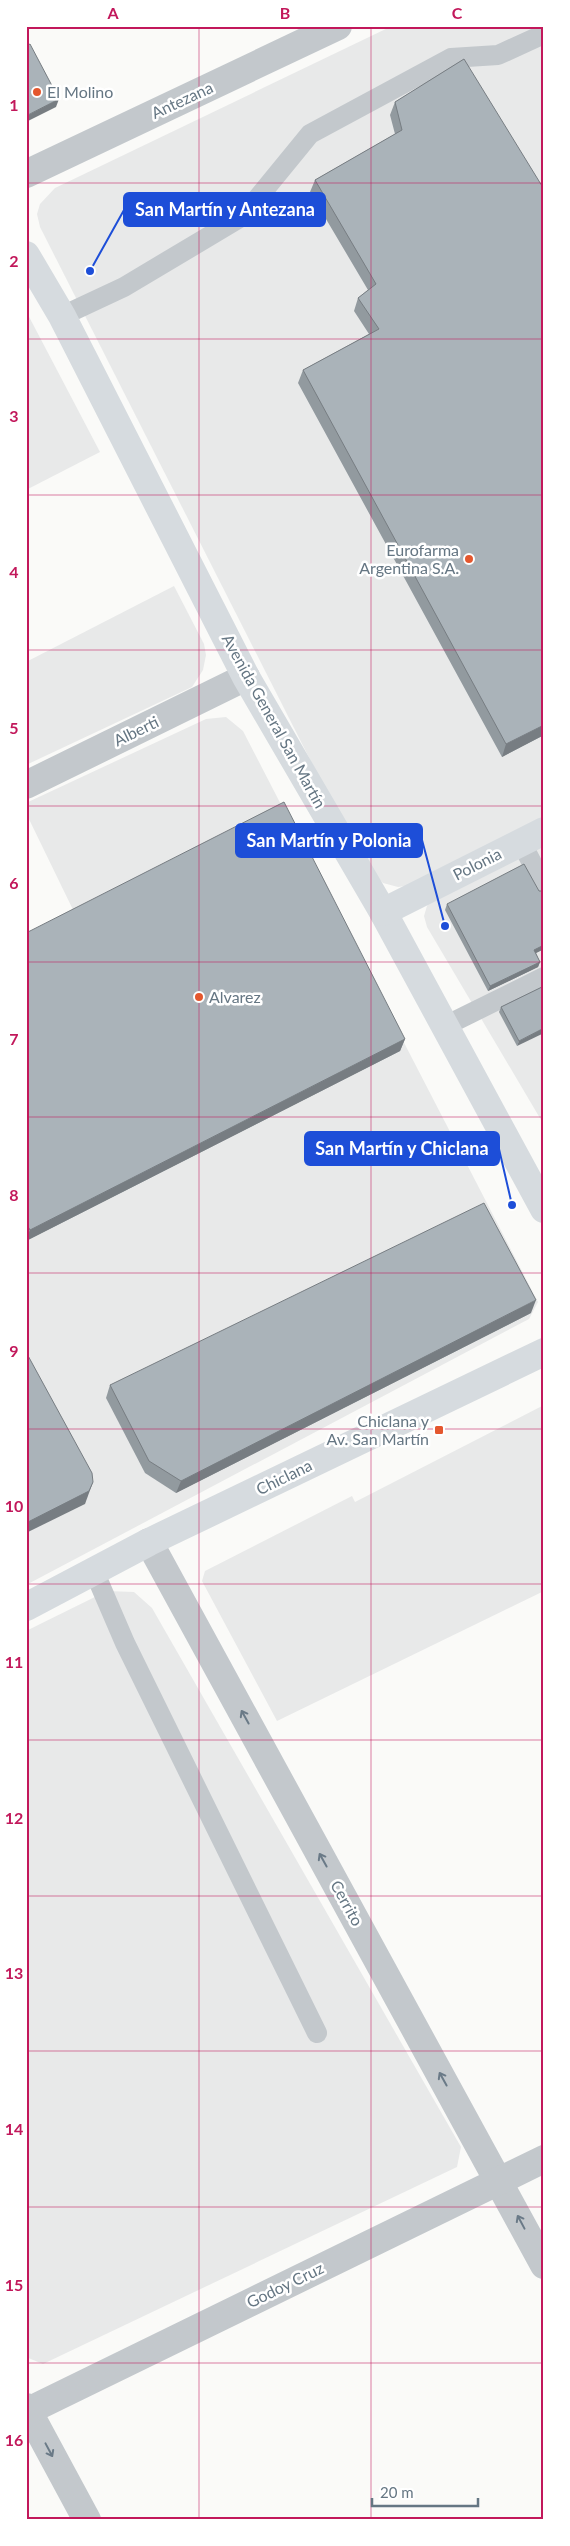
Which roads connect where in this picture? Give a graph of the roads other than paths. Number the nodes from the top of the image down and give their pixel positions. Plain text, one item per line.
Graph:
1 (338, 26) edge
2 (544, 34) edge
3 (26, 174) edge
4 (26, 255) edge
5 (62, 316) junction
6 (246, 677) junction
7 (26, 785) edge
8 (532, 836) edge
9 (544, 886) edge
10 (383, 912) junction
11 (544, 977) edge
12 (445, 1026) junction
13 (544, 1209) edge
14 (544, 1352) edge
15 (149, 1542) junction
16 (94, 1571) junction
17 (26, 1607) edge
18 (317, 2033) dead end
19 (544, 2159) edge
20 (498, 2181) junction
21 (544, 2265) edge
22 (27, 2410) edge
23 (87, 2520) edge

1 - 3 street, Antezana
2 - 5 lane
4 - 5 main road, Avenida General San Martín
5 - 6 main road, Avenida General San Martín
6 - 7 street, Alberti
6 - 10 main road, Avenida General San Martín
8 - 9 lane
8 - 10 main road, Polonia
10 - 12 main road, Avenida General San Martín
11 - 12 lane
12 - 13 main road, Avenida General San Martín
14 - 15 main road, Chiclana
15 - 16 main road, Chiclana
20 -> 15 street, Cerrito
16 - 17 main road, Chiclana
16 - 18 lane
19 - 20 street, Godoy Cruz
21 -> 20 street, Cerrito
20 - 22 street, Godoy Cruz
22 -> 23 street

